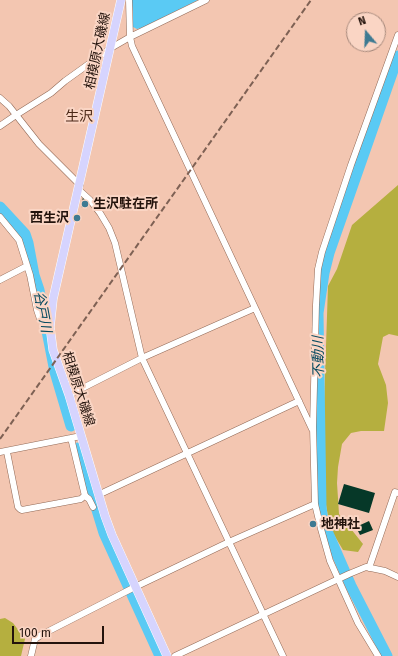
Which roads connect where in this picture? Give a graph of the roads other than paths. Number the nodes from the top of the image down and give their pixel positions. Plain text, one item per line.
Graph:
1 (121, 0) edge
2 (129, 0) edge
3 (206, 0) edge
4 (398, 35) edge
5 (130, 37) junction
6 (111, 48) junction
7 (0, 98) edge
8 (16, 115) junction
9 (0, 126) edge
10 (79, 188) junction
11 (0, 217) edge
12 (27, 266) junction
13 (0, 280) edge
14 (255, 308) junction
15 (49, 325) junction
16 (142, 358) junction
17 (69, 394) junction
18 (299, 401) junction
19 (314, 433) junction
20 (81, 436) junction
21 (71, 438) junction
22 (0, 452) edge
23 (8, 452) junction
24 (188, 454) junction
25 (398, 493) edge
26 (85, 495) junction
27 (98, 495) junction
28 (315, 504) junction
29 (93, 507) dead end
30 (229, 542) junction
31 (369, 568) junction
32 (398, 577) edge
33 (338, 579) junction
34 (132, 589) junction
35 (263, 614) junction
36 (31, 656) edge
37 (167, 656) edge
38 (175, 656) edge
39 (283, 656) edge
40 (378, 656) edge

1 - 6 main road, 相模原大磯線
2 - 5 street
3 - 5 street
4 - 19 street
5 - 6 street
5 - 14 street
6 - 8 street
6 - 10 main road, 相模原大磯線
7 - 8 street
8 - 9 street
8 - 10 street
10 - 15 main road, 相模原大磯線
10 - 16 street
11 - 12 street
12 - 13 street
12 - 15 street
14 - 16 street
14 - 18 street
15 - 17 main road, 相模原大磯線
16 - 17 street
16 - 24 street
17 - 20 main road, 相模原大磯線
18 - 19 street
18 - 24 street
19 - 28 street
20 - 21 street
20 - 27 main road, 相模原大磯線
21 - 23 street
21 - 26 street
22 - 23 street
23 - 26 street
24 - 27 street
24 - 30 street
25 - 31 street
26 - 29 street
27 - 34 main road, 相模原大磯線
28 - 30 street
28 - 33 street
30 - 34 street
30 - 35 street
31 - 32 street
31 - 33 street
33 - 35 street
33 - 40 street
34 - 36 street
34 - 37 main road, 相模原大磯線
35 - 38 street
35 - 39 street

